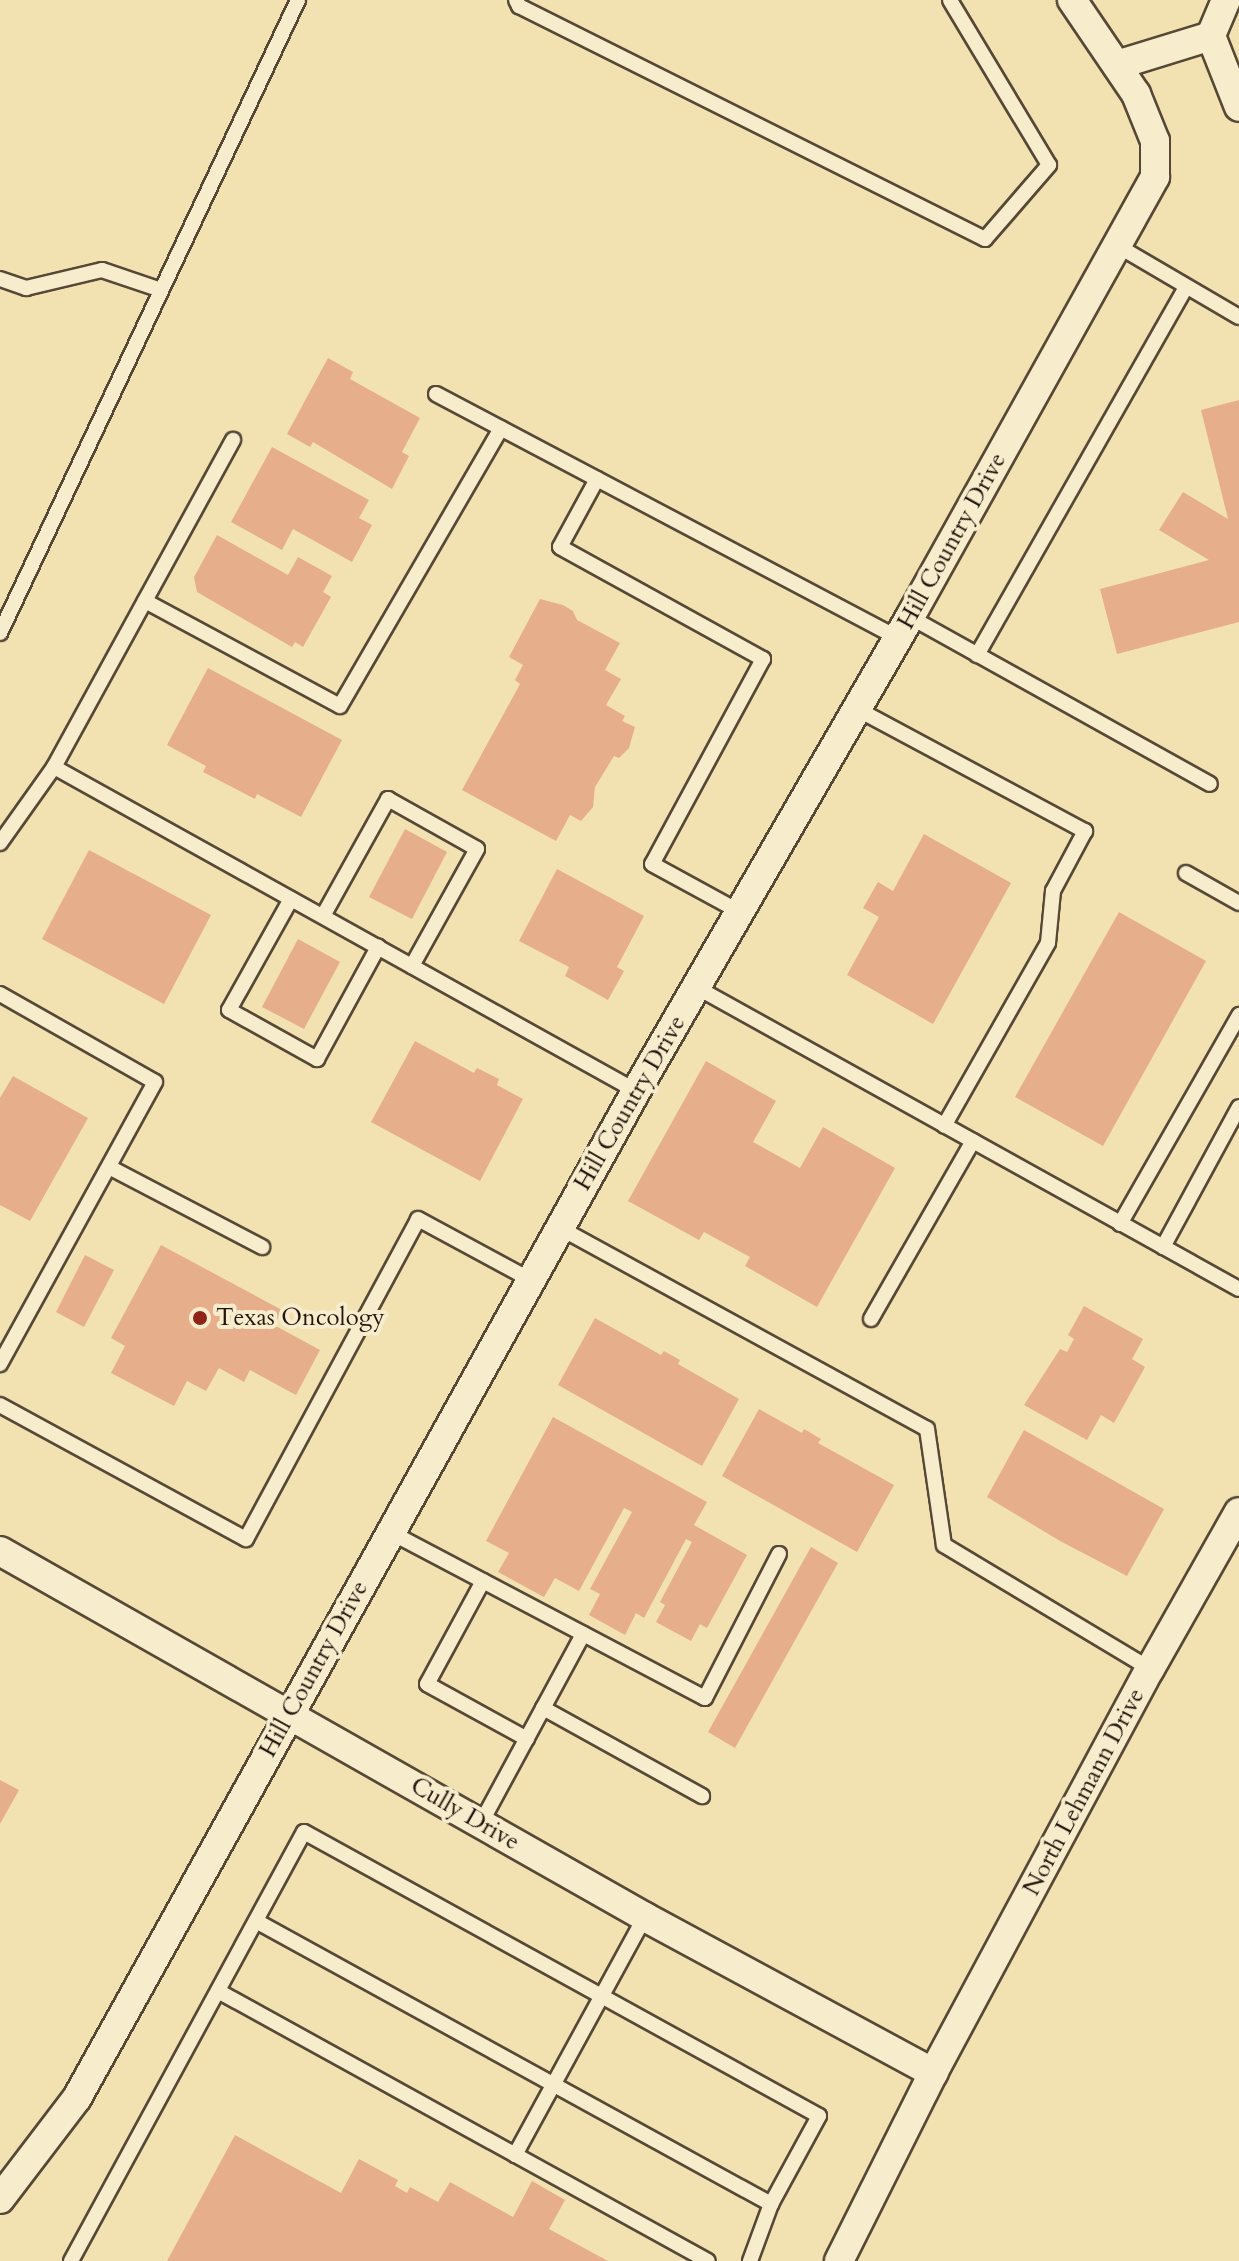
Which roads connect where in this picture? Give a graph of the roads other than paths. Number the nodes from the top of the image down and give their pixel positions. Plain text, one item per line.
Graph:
1 (298, 0) edge
2 (516, 0) edge
3 (950, 0) edge
4 (1072, 0) edge
5 (1226, 0) edge
6 (1211, 36) junction
7 (1117, 65) junction
8 (1239, 107) edge
9 (1118, 246) junction
10 (0, 279) edge
11 (1186, 287) junction
12 (161, 290) junction
13 (1239, 317) edge
14 (436, 394) dead end
15 (501, 428) junction
16 (233, 440) dead end
17 (597, 479) junction
18 (145, 601) junction
19 (904, 628) junction
20 (0, 633) edge
21 (977, 655) junction
22 (857, 709) junction
23 (54, 767) junction
24 (1210, 784) dead end
25 (0, 843) edge
26 (1186, 873) dead end
27 (291, 899) junction
28 (1239, 903) edge
29 (740, 912) junction
30 (323, 916) junction
31 (378, 947) junction
32 (412, 966) junction
33 (696, 987) junction
34 (0, 994) edge
35 (1239, 1015) edge
36 (636, 1091) junction
37 (1239, 1107) edge
38 (944, 1126) junction
39 (973, 1141) junction
40 (109, 1167) junction
41 (1120, 1224) junction
42 (560, 1228) junction
43 (262, 1247) dead end
44 (1163, 1247) junction
45 (531, 1280) junction
46 (1239, 1289) edge
47 (871, 1319) dead end
48 (0, 1364) edge
49 (0, 1405) edge
50 (1239, 1512) edge
51 (390, 1532) junction
52 (0, 1551) edge
53 (779, 1554) dead end
54 (483, 1581) junction
55 (583, 1634) junction
56 (1150, 1669) junction
57 (543, 1708) junction
58 (289, 1713) junction
59 (527, 1739) junction
60 (702, 1796) dead end
61 (481, 1823) junction
62 (645, 1917) junction
63 (256, 1921) junction
64 (218, 1991) junction
65 (601, 1995) junction
66 (933, 2073) junction
67 (553, 2085) junction
68 (515, 2155) junction
69 (0, 2199) edge
70 (771, 2204) junction
71 (71, 2261) edge
72 (708, 2261) edge
73 (750, 2261) edge
74 (839, 2261) edge

1 - 12 lane
2 - 3 lane
4 - 7 street, Hill Country Drive
5 - 6 street
6 - 7 street
6 - 8 street
7 - 9 street, Hill Country Drive
9 - 11 lane
9 - 19 street, Hill Country Drive
10 - 12 lane
11 - 13 lane
11 - 21 lane
12 - 20 lane
14 - 15 lane
15 - 17 lane
15 - 18 lane
16 - 18 lane
17 - 19 lane
17 - 29 lane
18 - 23 lane
19 - 21 lane
19 - 22 street, Hill Country Drive
21 - 24 lane
22 - 29 street, Hill Country Drive
22 - 38 lane
23 - 25 lane
23 - 27 lane
26 - 28 lane
27 - 30 lane
27 - 31 lane
29 - 33 street, Hill Country Drive
30 - 31 lane
30 - 32 lane
31 - 32 lane
32 - 36 lane
33 - 36 street, Hill Country Drive
33 - 38 lane
34 - 40 lane
35 - 41 lane
36 - 42 street, Hill Country Drive
37 - 44 lane
38 - 39 lane
39 - 41 lane
39 - 47 lane
40 - 43 lane
40 - 48 lane
41 - 44 lane
42 - 45 street, Hill Country Drive
42 - 56 lane
44 - 46 lane
45 - 49 lane
45 - 51 street, Hill Country Drive
50 - 56 street, North Lehmann Drive
51 - 54 lane
51 - 58 street, Hill Country Drive
52 - 58 street, Cully Drive
53 - 55 lane
54 - 55 lane
54 - 59 lane
55 - 57 lane
56 - 66 street, North Lehmann Drive
57 - 59 lane
57 - 60 lane
58 - 61 street, Cully Drive
58 - 69 street, Hill Country Drive
59 - 61 lane
61 - 62 street, Cully Drive
62 - 65 lane
62 - 66 street, Cully Drive
63 - 64 lane
63 - 65 lane
63 - 67 lane
64 - 68 lane
64 - 71 lane
65 - 67 lane
65 - 70 lane
66 - 74 street, North Lehmann Drive
67 - 68 lane
67 - 70 lane
68 - 72 lane
70 - 73 lane

